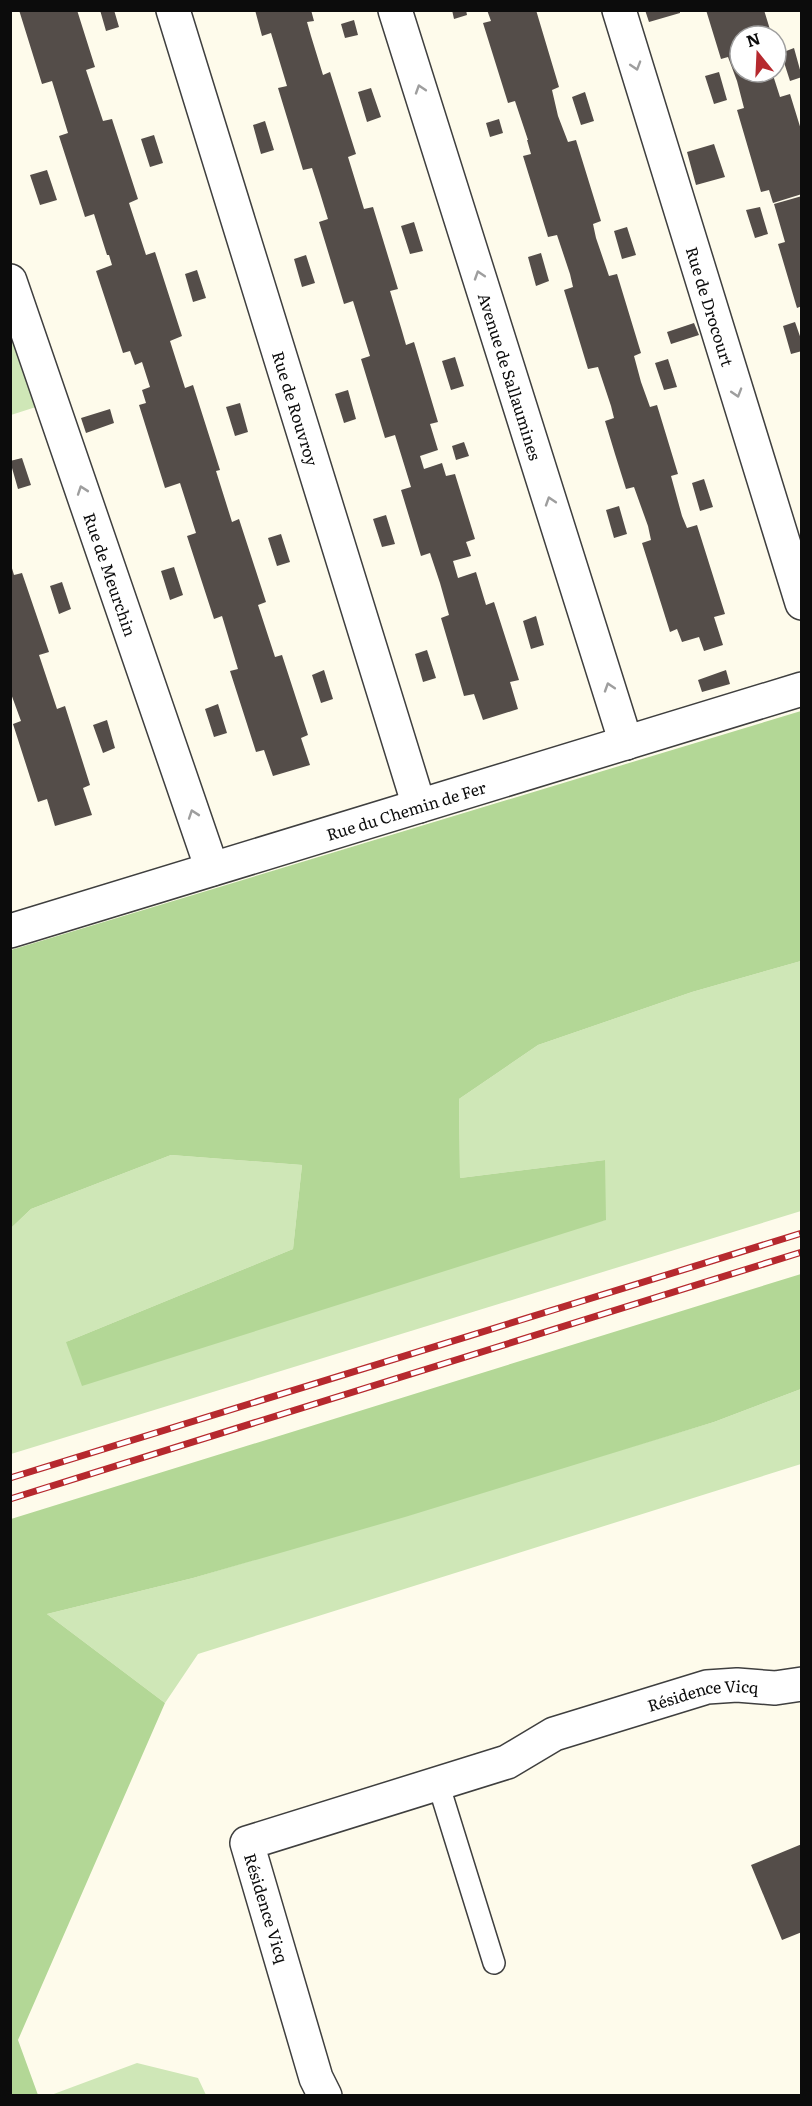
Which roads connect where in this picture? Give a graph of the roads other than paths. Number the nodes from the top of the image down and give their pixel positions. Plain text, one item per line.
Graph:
1 (173, 10) edge
2 (395, 10) edge
3 (619, 10) edge
4 (10, 281) edge
5 (801, 603) edge
6 (801, 689) edge
7 (626, 743) junction
8 (419, 806) junction
9 (212, 869) junction
10 (10, 931) edge
11 (801, 1684) edge
12 (438, 1783) junction
13 (494, 1963) dead end
14 (325, 2096) edge

1 - 8 street, Rue de Rouvroy
7 -> 2 street, Avenue de Sallaumines
3 -> 5 street, Rue de Drocourt
9 -> 4 street, Rue de Meurchin
6 - 7 street, Rue du Chemin de Fer
7 - 8 street, Rue du Chemin de Fer
8 - 9 street, Rue du Chemin de Fer
9 - 10 street, Rue du Chemin de Fer
11 - 12 street, Résidence Vicq
12 - 13 lane
12 - 14 street, Résidence Vicq

